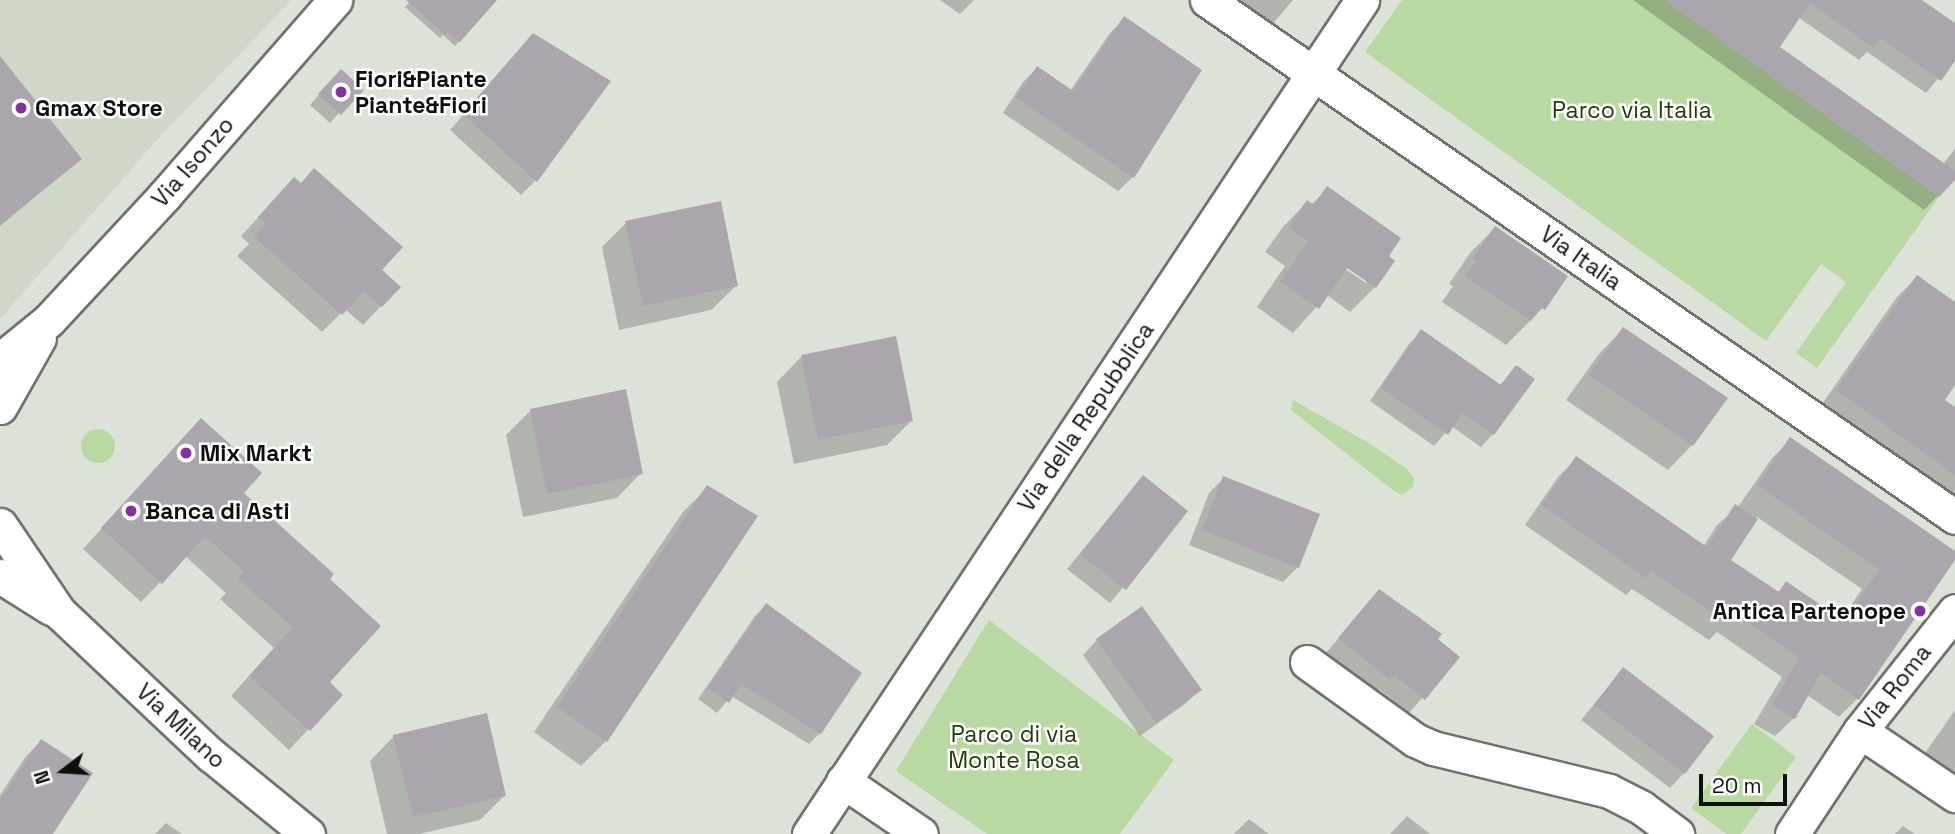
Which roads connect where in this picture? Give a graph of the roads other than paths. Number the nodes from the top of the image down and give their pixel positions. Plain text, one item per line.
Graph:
1 (335, 0) edge
2 (1207, 0) edge
3 (1362, 0) edge
4 (1313, 73) junction
5 (49, 320) junction
6 (0, 360) edge
7 (0, 407) edge
8 (1955, 517) edge
9 (0, 525) edge
10 (0, 576) edge
11 (1955, 611) edge
12 (60, 612) junction
13 (1307, 663) dead end
14 (1860, 731) junction
15 (843, 781) junction
16 (1955, 795) edge
17 (308, 834) edge
18 (809, 834) edge
19 (921, 834) edge
20 (1677, 834) edge
21 (1792, 834) edge

1 - 5 street, Via Isonzo
2 - 4 street, Via Italia
3 - 4 street, Via della Repubblica
4 - 8 street, Via Italia
4 - 15 street, Via della Repubblica
5 - 6 street, Via Isonzo
5 - 7 street, Via Isonzo
9 - 12 street, Via Milano
10 - 12 street, Via Milano
11 - 14 street, Via Roma
12 - 17 street, Via Milano
13 - 20 street
14 - 16 street
14 - 21 street, Via Roma
15 - 18 street, Via della Repubblica
15 - 19 street

